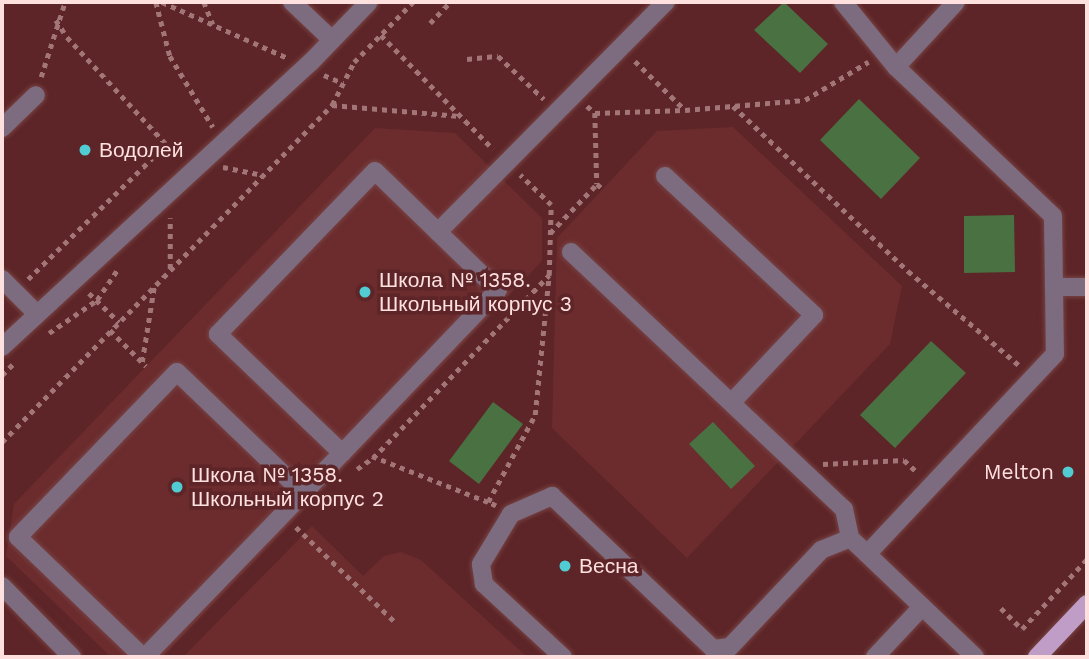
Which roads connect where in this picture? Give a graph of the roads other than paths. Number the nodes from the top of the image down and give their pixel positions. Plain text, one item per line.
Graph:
1 (292, 2) edge
2 (369, 2) edge
3 (666, 2) edge
4 (843, 2) edge
5 (956, 2) edge
6 (332, 40) junction
7 (896, 66) junction
8 (36, 95) road end
9 (2, 128) edge
10 (665, 176) dead end
11 (438, 232) junction
12 (571, 252) dead end
13 (2, 279) edge
14 (1054, 287) junction
15 (1087, 287) edge
16 (36, 313) junction
17 (2, 347) edge
18 (732, 402) junction
19 (342, 453) junction
20 (303, 493) junction
21 (850, 538) junction
22 (867, 554) junction
23 (2, 586) edge
24 (922, 607) junction
25 (1086, 608) edge
26 (72, 657) edge
27 (144, 657) edge
28 (563, 657) edge
29 (875, 657) edge
30 (975, 657) edge
31 (1037, 657) edge

1 - 6 lane
2 - 6 lane
3 - 11 lane
4 - 7 lane
5 - 7 lane
6 - 16 lane
7 - 14 lane
8 - 9 lane
10 - 18 lane
11 - 19 lane
11 - 19 lane
12 - 18 lane
13 - 16 lane
14 - 15 lane
14 - 22 lane
16 - 17 lane
18 - 21 lane
19 - 20 lane
20 - 27 lane
20 - 27 lane
21 - 22 lane
21 - 28 lane
22 - 24 lane
23 - 26 lane
24 - 29 lane
24 - 30 lane
25 - 31 main road

